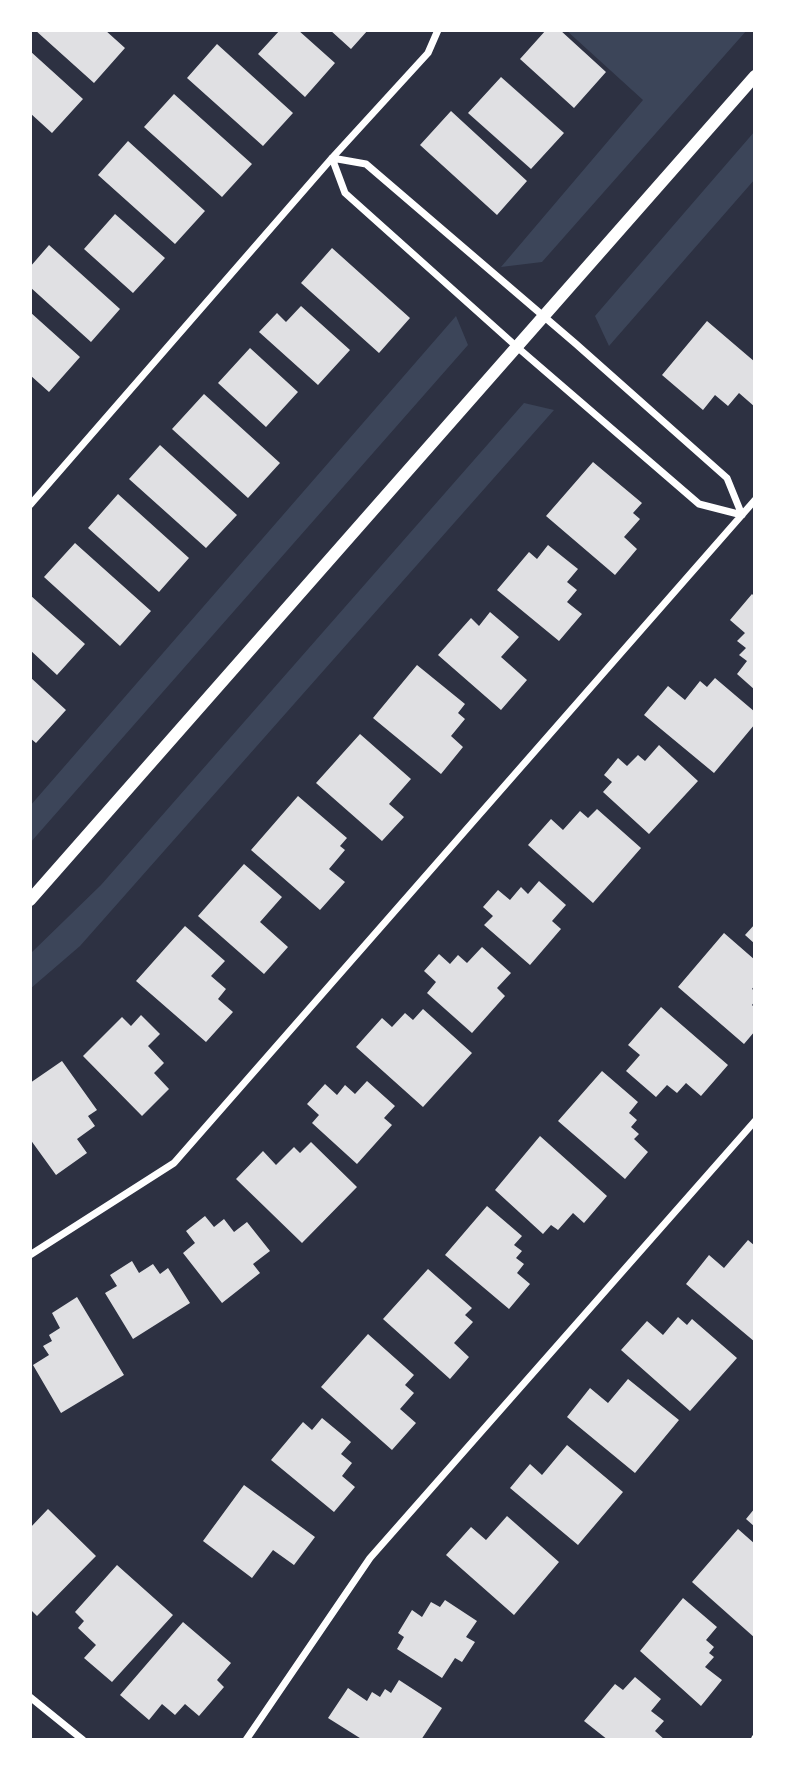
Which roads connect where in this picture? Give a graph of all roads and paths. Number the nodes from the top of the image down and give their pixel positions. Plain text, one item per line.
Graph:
1 (438, 30) edge
2 (755, 76) edge
3 (332, 158) junction
4 (545, 317) junction
5 (517, 347) junction
6 (755, 500) edge
7 (30, 505) edge
8 (742, 515) junction
9 (30, 900) edge
10 (755, 1121) edge
11 (30, 1255) edge
12 (30, 1697) edge
13 (83, 1740) edge
14 (247, 1740) edge

1 - 3 street
2 - 4 street
3 - 4 street
3 - 5 street
3 - 7 street
4 - 5 street
4 - 8 street
5 - 8 street
5 - 9 street
6 - 8 street
8 - 11 street
10 - 14 street
12 - 13 street

